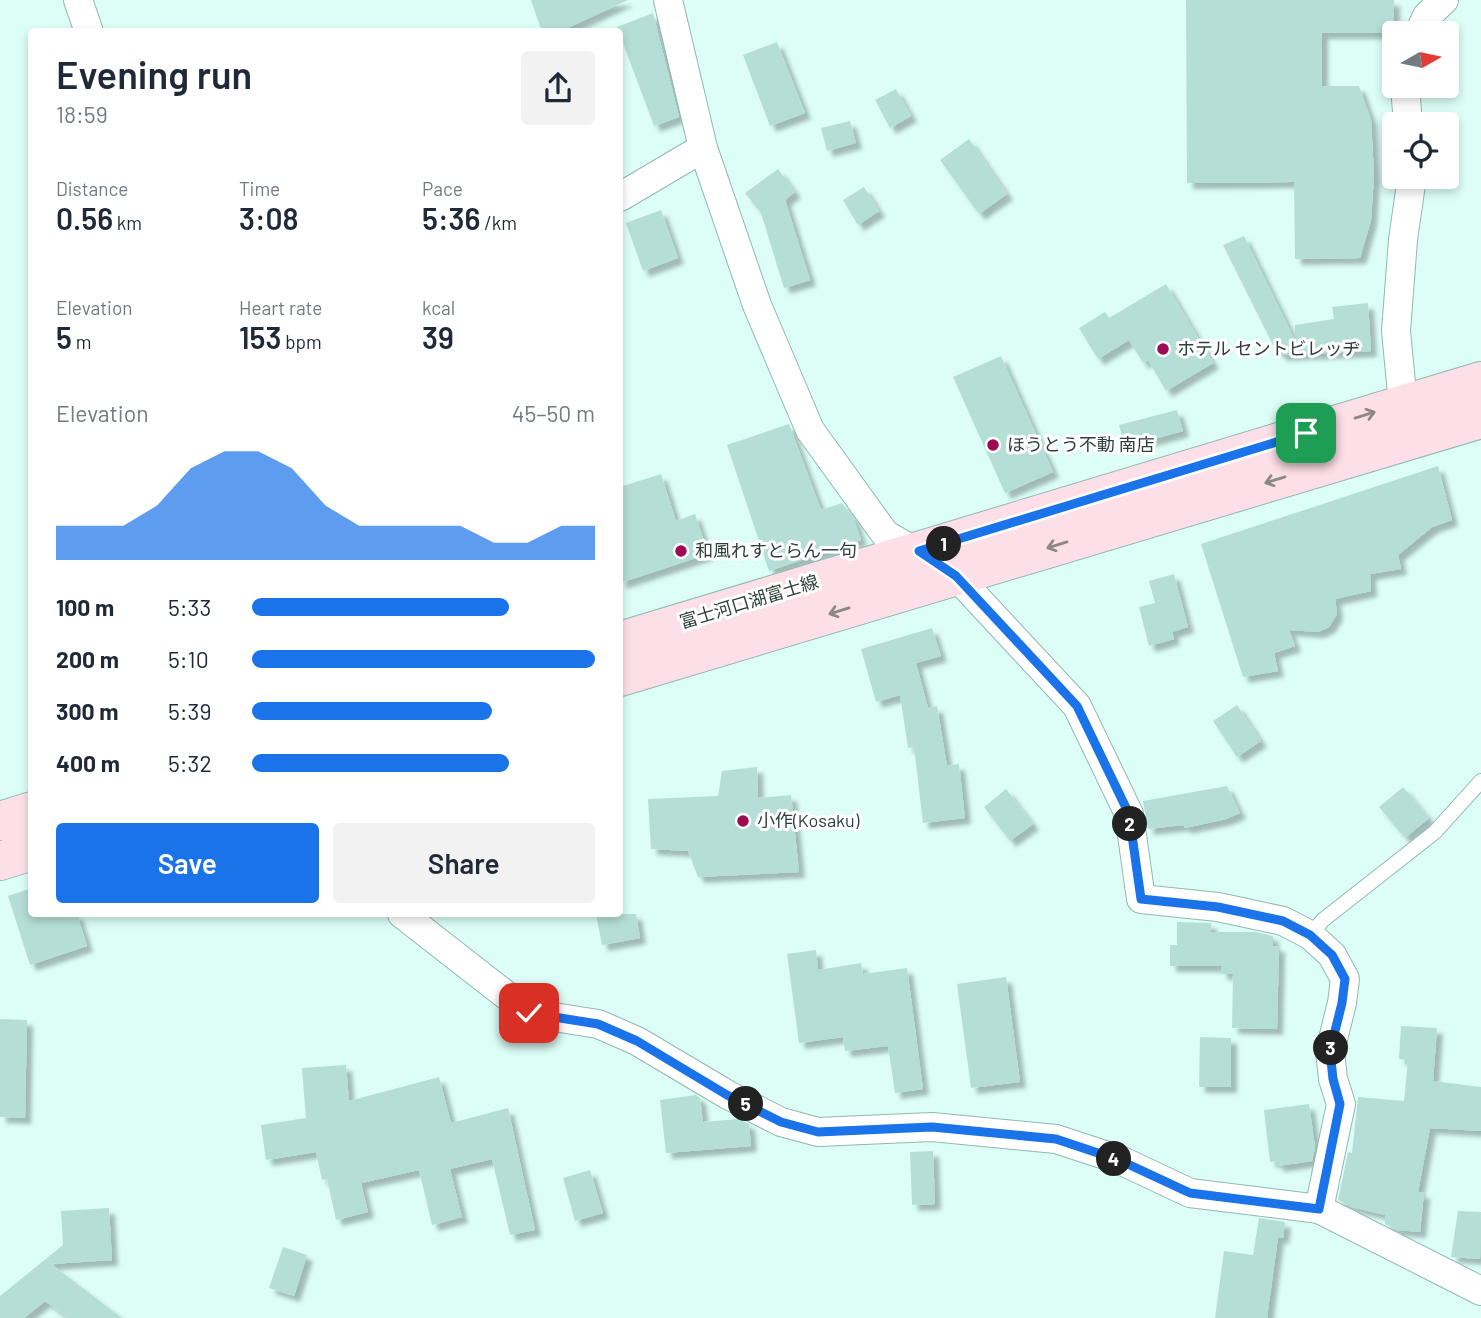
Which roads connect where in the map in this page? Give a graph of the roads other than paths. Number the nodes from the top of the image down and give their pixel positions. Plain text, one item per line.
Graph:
1 (78, 0) edge
2 (668, 0) edge
3 (1444, 0) edge
4 (1425, 21) edge
5 (88, 28) edge
6 (703, 149) junction
7 (1410, 189) edge
8 (623, 195) edge
9 (1481, 381) edge
10 (1403, 404) junction
11 (1481, 419) edge
12 (919, 551) junction
13 (956, 576) junction
14 (623, 640) edge
15 (623, 676) edge
16 (1481, 781) edge
17 (28, 812) edge
18 (0, 821) edge
19 (28, 852) edge
20 (0, 861) edge
21 (406, 917) edge
22 (1310, 935) junction
23 (1319, 1209) junction
24 (1481, 1291) edge

1 - 5 street
2 - 6 street
3 - 4 street
6 - 8 street
6 - 12 street
7 - 10 street
9 - 10 main road, 富士河口湖富士線
12 -> 10 main road, 富士河口湖富士線
11 -> 13 main road, 富士河口湖富士線
12 - 13 street
12 - 14 main road, 富士河口湖富士線
13 -> 15 main road, 富士河口湖富士線
13 - 22 street
16 - 22 lane
17 - 18 main road
19 - 20 main road
21 - 23 street
22 - 23 street
23 - 24 street

